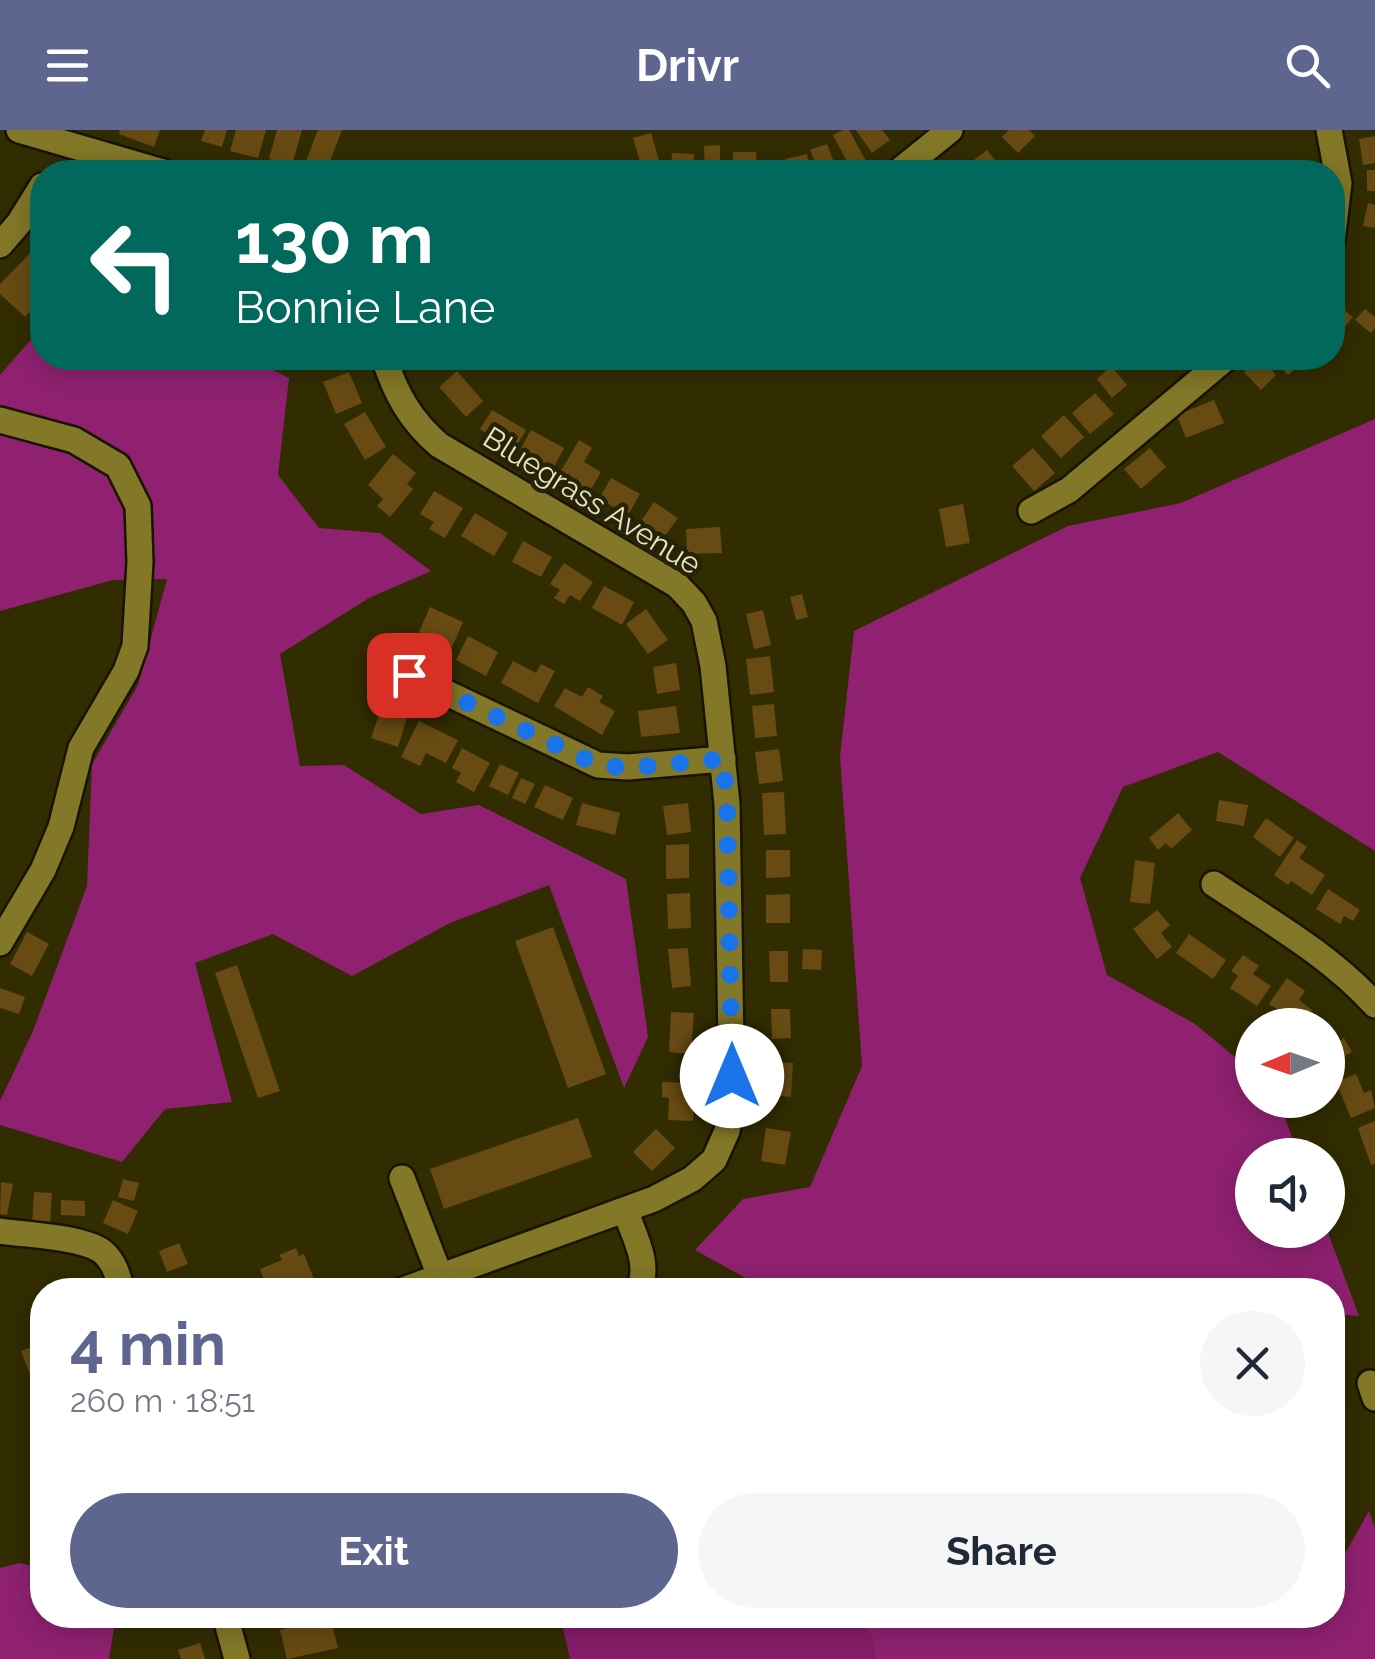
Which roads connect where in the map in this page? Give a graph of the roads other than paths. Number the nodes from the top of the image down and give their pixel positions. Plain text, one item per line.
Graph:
1 (20, 130) edge
2 (950, 130) edge
3 (1329, 130) edge
4 (66, 136) edge
5 (56, 160) edge
6 (131, 160) edge
7 (913, 160) edge
8 (1335, 160) edge
9 (30, 205) edge
10 (0, 245) edge
11 (388, 370) edge
12 (1212, 370) edge
13 (0, 420) edge
14 (1032, 511) dead end
15 (409, 675) dead end
16 (723, 759) junction
17 (1214, 884) dead end
18 (0, 942) edge
19 (1375, 1005) edge
20 (402, 1178) dead end
21 (625, 1210) junction
22 (0, 1231) edge
23 (440, 1276) junction
24 (117, 1278) edge
25 (435, 1278) edge
26 (642, 1278) edge
27 (229, 1628) edge
28 (237, 1659) edge

1 - 4 street
2 - 7 street
3 - 8 street
4 - 5 street
4 - 6 street
9 - 10 street
11 - 16 street, Bluegrass Avenue
12 - 14 street
13 - 18 street
15 - 16 street
16 - 21 street, Bluegrass Avenue
17 - 19 street
20 - 23 street
21 - 23 street, Bluegrass Avenue
21 - 26 street
22 - 24 street
23 - 25 street, Bluegrass Avenue
27 - 28 street

